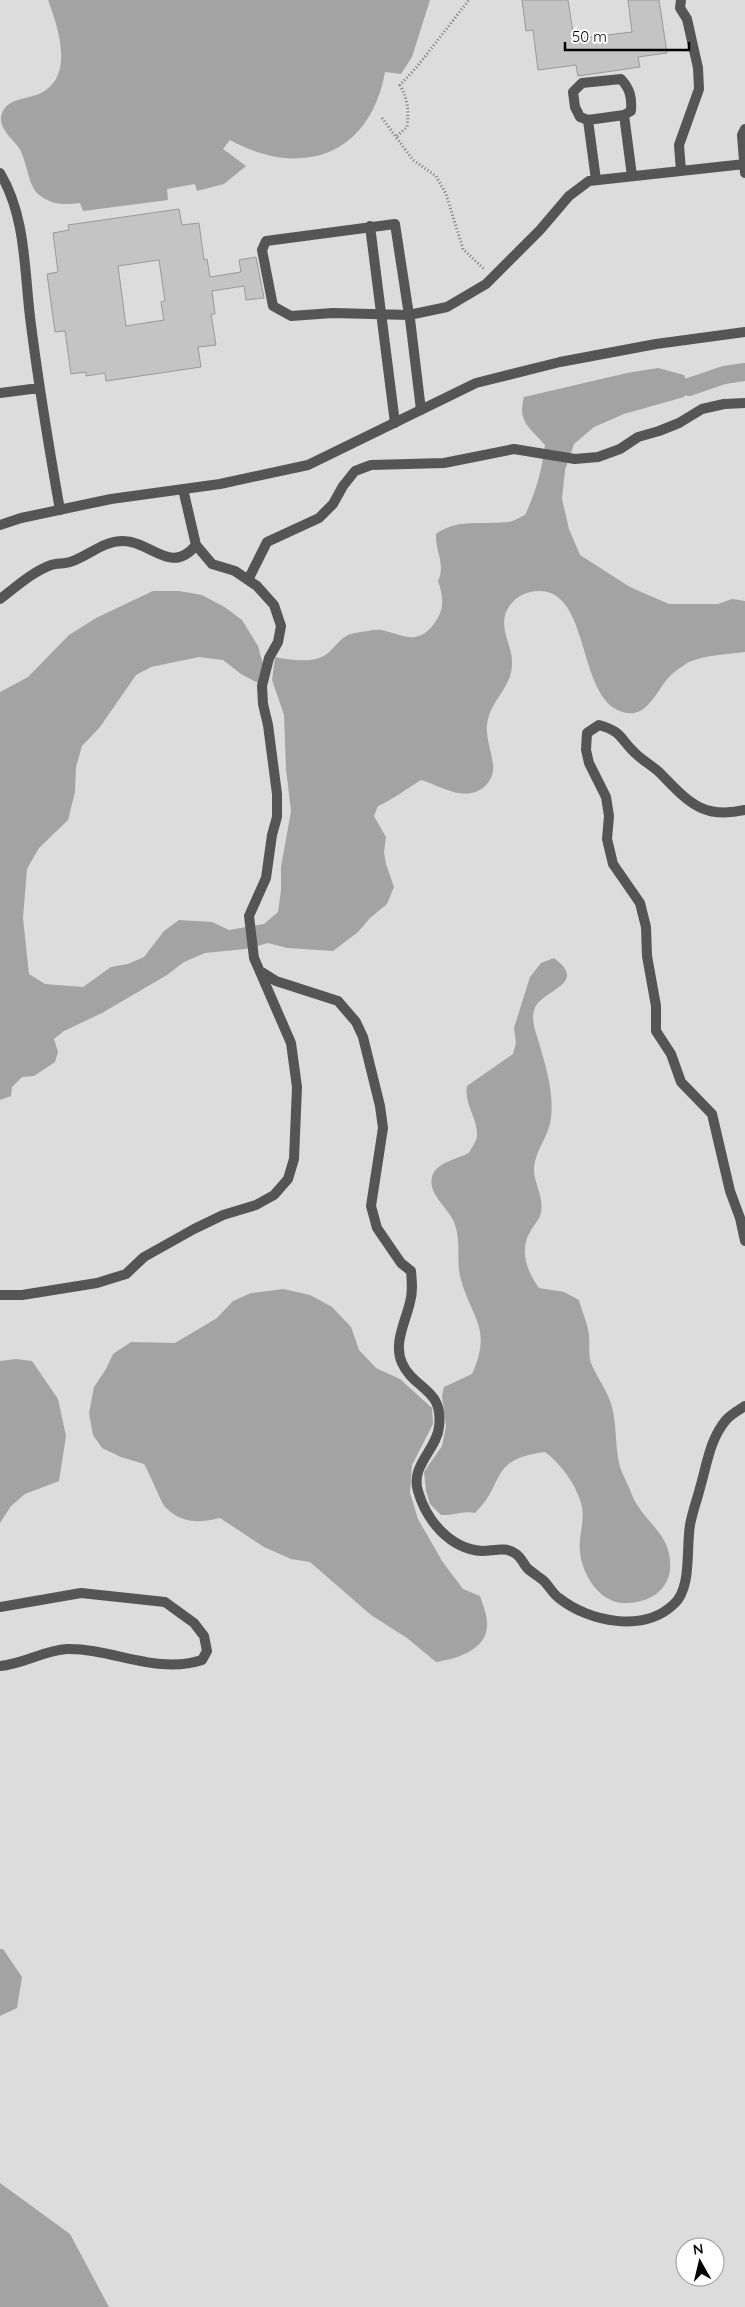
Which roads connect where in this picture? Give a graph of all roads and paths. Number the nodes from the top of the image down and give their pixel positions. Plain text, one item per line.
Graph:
1 (469, 0) edge
2 (681, 0) edge
3 (624, 115) junction
4 (382, 118) dead end
5 (588, 120) junction
6 (745, 129) edge
7 (397, 136) junction
8 (745, 167) edge
9 (682, 171) junction
10 (0, 173) edge
11 (632, 176) junction
12 (596, 180) junction
13 (370, 226) junction
14 (494, 276) junction
15 (382, 315) junction
16 (409, 315) junction
17 (745, 332) edge
18 (39, 388) junction
19 (0, 392) edge
20 (745, 403) edge
21 (421, 410) junction
22 (395, 423) junction
23 (183, 489) junction
24 (60, 510) junction
25 (0, 525) edge
26 (196, 545) junction
27 (248, 580) junction
28 (0, 600) edge
29 (745, 810) edge
30 (260, 971) junction
31 (745, 1241) edge
32 (0, 1295) edge
33 (745, 1406) edge
34 (0, 1606) edge
35 (0, 1666) edge

1 - 7 path
2 - 9 street
3 - 5 street
3 - 5 street
3 - 11 street
4 - 7 path
5 - 12 street
6 - 8 street
7 - 14 path
8 - 9 street
9 - 11 street
10 - 18 street
11 - 12 street
12 - 14 street
13 - 15 street
13 - 15 street
13 - 16 street
14 - 16 street
15 - 16 street
15 - 22 street
16 - 21 street
17 - 21 street
18 - 19 street
18 - 24 street
20 - 27 street
21 - 22 street
22 - 23 street
23 - 24 street
23 - 26 street
24 - 25 street
26 - 27 street
26 - 28 street
27 - 30 street
29 - 31 street
30 - 32 street
30 - 33 street
34 - 35 street

